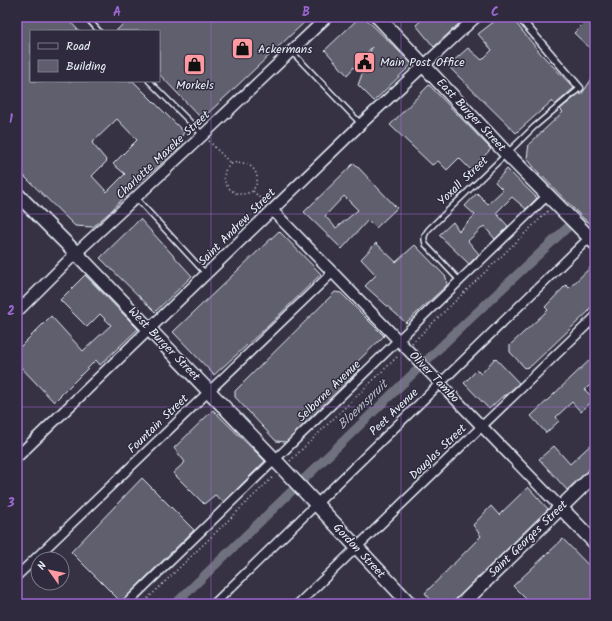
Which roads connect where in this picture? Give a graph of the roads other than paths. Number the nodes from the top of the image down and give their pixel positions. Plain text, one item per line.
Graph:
1 (86, 17) edge
2 (327, 17) edge
3 (378, 17) edge
4 (476, 17) edge
5 (519, 17) edge
6 (92, 24) junction
7 (92, 30) edge
8 (98, 30) edge
9 (292, 51) junction
10 (424, 66) junction
11 (150, 82) edge
12 (580, 88) joint
13 (361, 124) junction
14 (204, 135) junction
15 (506, 153) junction
16 (17, 194) edge
17 (136, 198) junction
18 (552, 199) junction
19 (272, 210) junction
20 (592, 240) edge
21 (76, 253) junction
22 (333, 272) junction
23 (207, 275) junction
24 (459, 280) junction
25 (17, 312) edge
26 (595, 317) edge
27 (149, 330) junction
28 (398, 340) junction
29 (437, 380) junction
30 (210, 391) junction
31 (482, 427) junction
32 (17, 457) edge
33 (279, 464) junction
34 (595, 474) edge
35 (313, 501) junction
36 (561, 508) junction
37 (595, 543) edge
38 (357, 548) junction
39 (17, 576) edge
40 (126, 604) edge
41 (214, 604) edge
42 (298, 604) edge
43 (410, 604) edge
44 (462, 604) edge

1 - 6 lane
2 - 9 street, Charlotte Maxeke Street
3 - 10 main road, East Burger Street
4 - 10 street, Saint Andrew Street
5 - 12 street
6 - 7 lane
6 - 8 lane
9 - 13 lane
9 - 14 street, Charlotte Maxeke Street
10 - 13 street, Saint Andrew Street
10 - 15 main road, East Burger Street
11 - 14 lane
12 - 15 lane, Yoxall Street
13 - 19 street, Saint Andrew Street
14 - 17 street, Charlotte Maxeke Street
15 - 18 main road, East Burger Street
15 - 24 lane, Yoxall Street
16 - 21 main road, West Burger Street
17 - 21 street, Charlotte Maxeke Street
17 - 23 lane
18 - 20 main road, East Burger Street
18 - 24 street, Selborne Avenue
19 - 22 street, Oliver Tambo
19 - 23 street, Saint Andrew Street
20 - 29 street, Peet Avenue
21 - 25 street, Charlotte Maxeke Street
21 - 27 main road, West Burger Street
22 - 28 street, Oliver Tambo
22 - 30 street, Fountain Street
23 - 27 street, Saint Andrew Street
24 - 28 street, Selborne Avenue
26 - 31 street, Douglas Street
27 - 30 main road, West Burger Street
27 - 32 street, Saint Andrew Street
28 - 29 street, Oliver Tambo
28 - 33 street, Selborne Avenue
29 - 31 street, Oliver Tambo
29 - 35 street, Peet Avenue
30 - 33 main road, West Burger Street
30 - 39 street, Fountain Street
31 - 36 street, Oliver Tambo
31 - 38 street, Douglas Street
33 - 35 main road, West Burger Street
33 - 40 street, Selborne Avenue
34 - 36 main road, Saint Georges Street
35 - 38 main road, Gordon Street
35 - 41 street, Peet Avenue
36 - 37 main road, Oliver Tambo
36 - 44 main road, Saint Georges Street
38 - 42 street, Douglas Street
38 - 43 main road, Gordon Street

